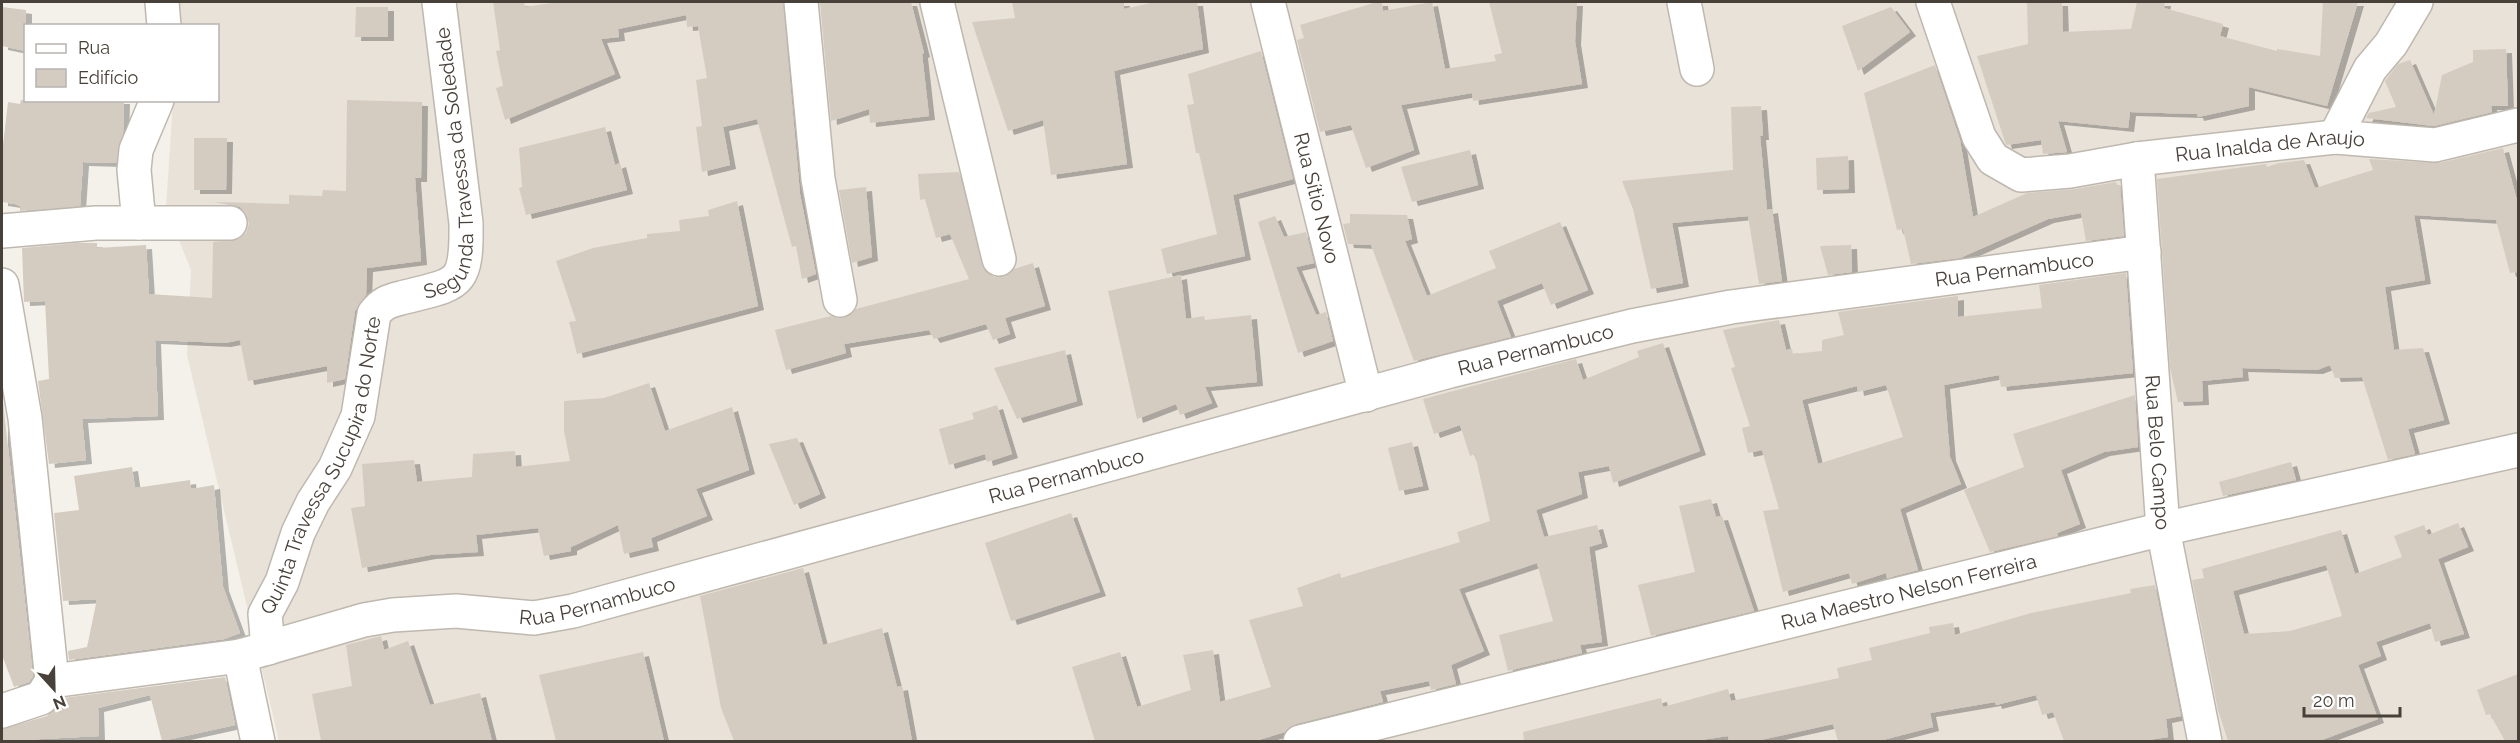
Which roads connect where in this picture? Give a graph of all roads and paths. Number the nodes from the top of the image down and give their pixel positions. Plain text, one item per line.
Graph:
1 (162, 2) edge
2 (439, 2) edge
3 (801, 2) edge
4 (937, 2) edge
5 (1268, 2) edge
6 (1684, 2) edge
7 (1933, 2) edge
8 (2416, 2) edge
9 (164, 24) edge
10 (1697, 69) dead end
11 (155, 102) edge
12 (2518, 125) edge
13 (2335, 137) junction
14 (2137, 159) junction
15 (139, 223) junction
16 (230, 223) dead end
17 (2, 231) edge
18 (2144, 252) junction
19 (999, 259) dead end
20 (2, 285) edge
21 (401, 298) joint
22 (840, 300) dead end
23 (1366, 395) junction
24 (2518, 450) edge
25 (2163, 530) junction
26 (254, 652) junction
27 (51, 681) junction
28 (2, 711) edge
29 (258, 741) edge
30 (1300, 741) edge
31 (2205, 741) edge

1 - 9 street
2 - 21 street, Segunda Travessa da Soledade
3 - 22 street
4 - 19 street
5 - 23 street, Rua Sítio Novo
6 - 10 street
7 - 14 street, Rua Inalda de Araujo
8 - 13 street
11 - 15 street
12 - 13 street, Rua Inalda de Araujo
13 - 14 street, Rua Inalda de Araujo
14 - 18 street, Rua Belo Campo
15 - 16 street
15 - 17 street
18 - 23 street, Rua Pernambuco
18 - 25 street, Rua Belo Campo
20 - 27 street
21 - 26 street, Quinta Travessa Sucupira do Norte
23 - 26 street, Rua Pernambuco
24 - 25 street, Rua Maestro Nelson Ferreira
25 - 30 street, Rua Maestro Nelson Ferreira
25 - 31 street, Rua Belo Campo
26 - 27 street, Rua Pernambuco
26 - 29 street, Quinta Travessa Sucupira do Norte
27 - 28 street

